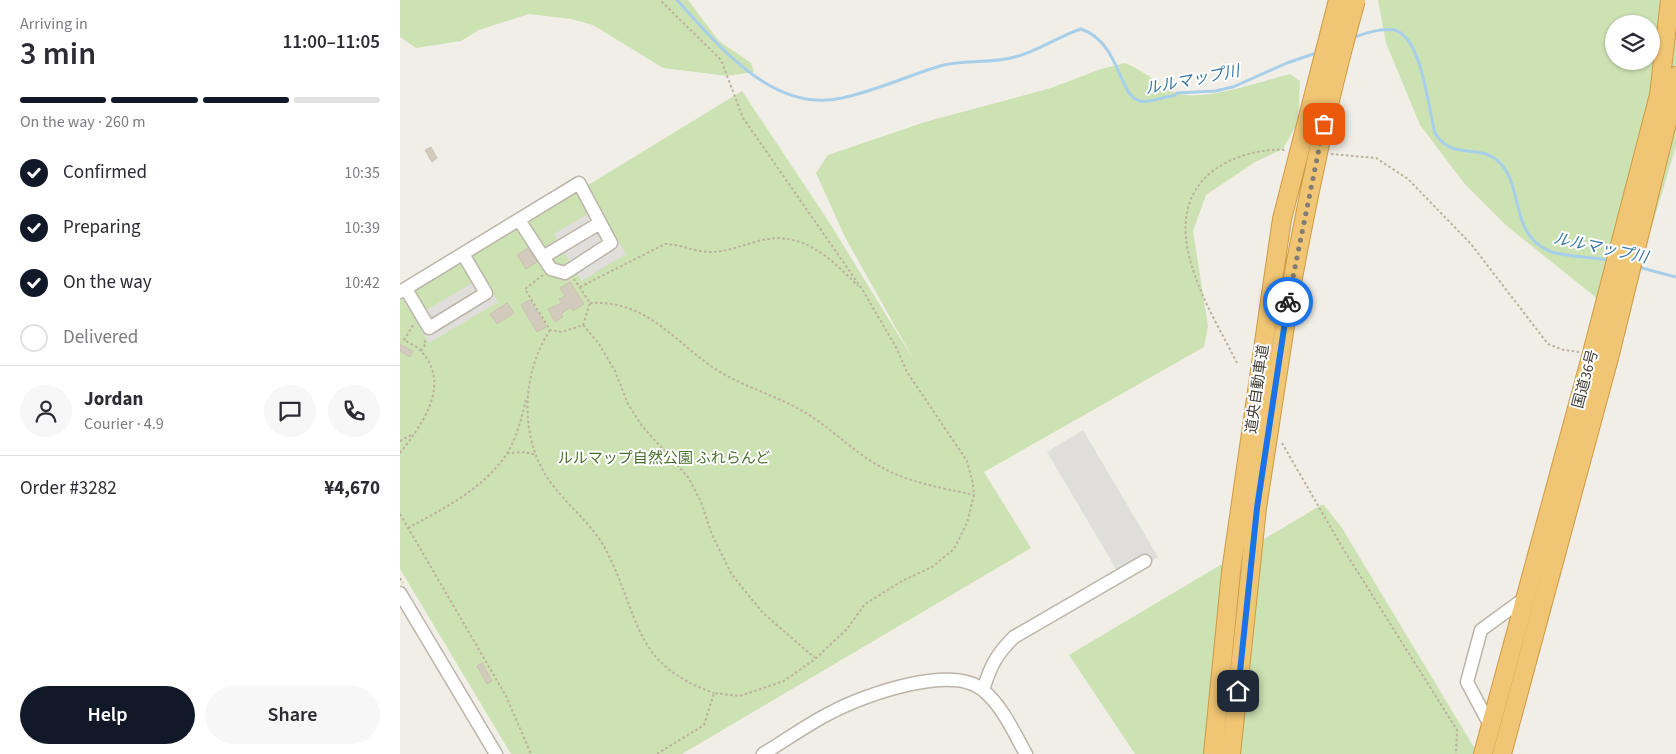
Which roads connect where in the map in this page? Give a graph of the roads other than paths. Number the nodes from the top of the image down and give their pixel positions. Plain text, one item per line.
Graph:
1 (1338, 0) edge
2 (1356, 0) edge
3 (1670, 0) edge
4 (1676, 76) edge
5 (519, 220) junction
6 (600, 222) junction
7 (1630, 238) junction
8 (463, 254) junction
9 (543, 257) junction
10 (403, 290) edge
11 (1609, 324) junction
12 (1145, 561) dead end
13 (400, 593) edge
14 (1525, 598) junction
15 (983, 690) junction
16 (1490, 726) junction
17 (496, 754) edge
18 (764, 754) edge
19 (1026, 754) edge
20 (1213, 754) edge
21 (1231, 754) edge
22 (1483, 754) edge
23 (1502, 754) edge

1 - 20 highway, 道央自動車道, bridge
2 - 21 highway, 道央自動車道, bridge
3 - 7 highway, 国道36号
4 - 7 highway, 国道36号
5 - 6 street
5 - 8 street
5 - 9 street
6 - 9 street
6 - 9 street
7 - 11 highway, 国道36号
8 - 10 street
8 - 10 street
11 - 14 highway, 国道36号
11 - 23 highway, 国道36号
12 - 15 street
13 - 17 street
14 - 16 highway, 国道36号
14 - 16 street
15 - 18 street
15 - 19 street
16 - 22 highway, 国道36号

